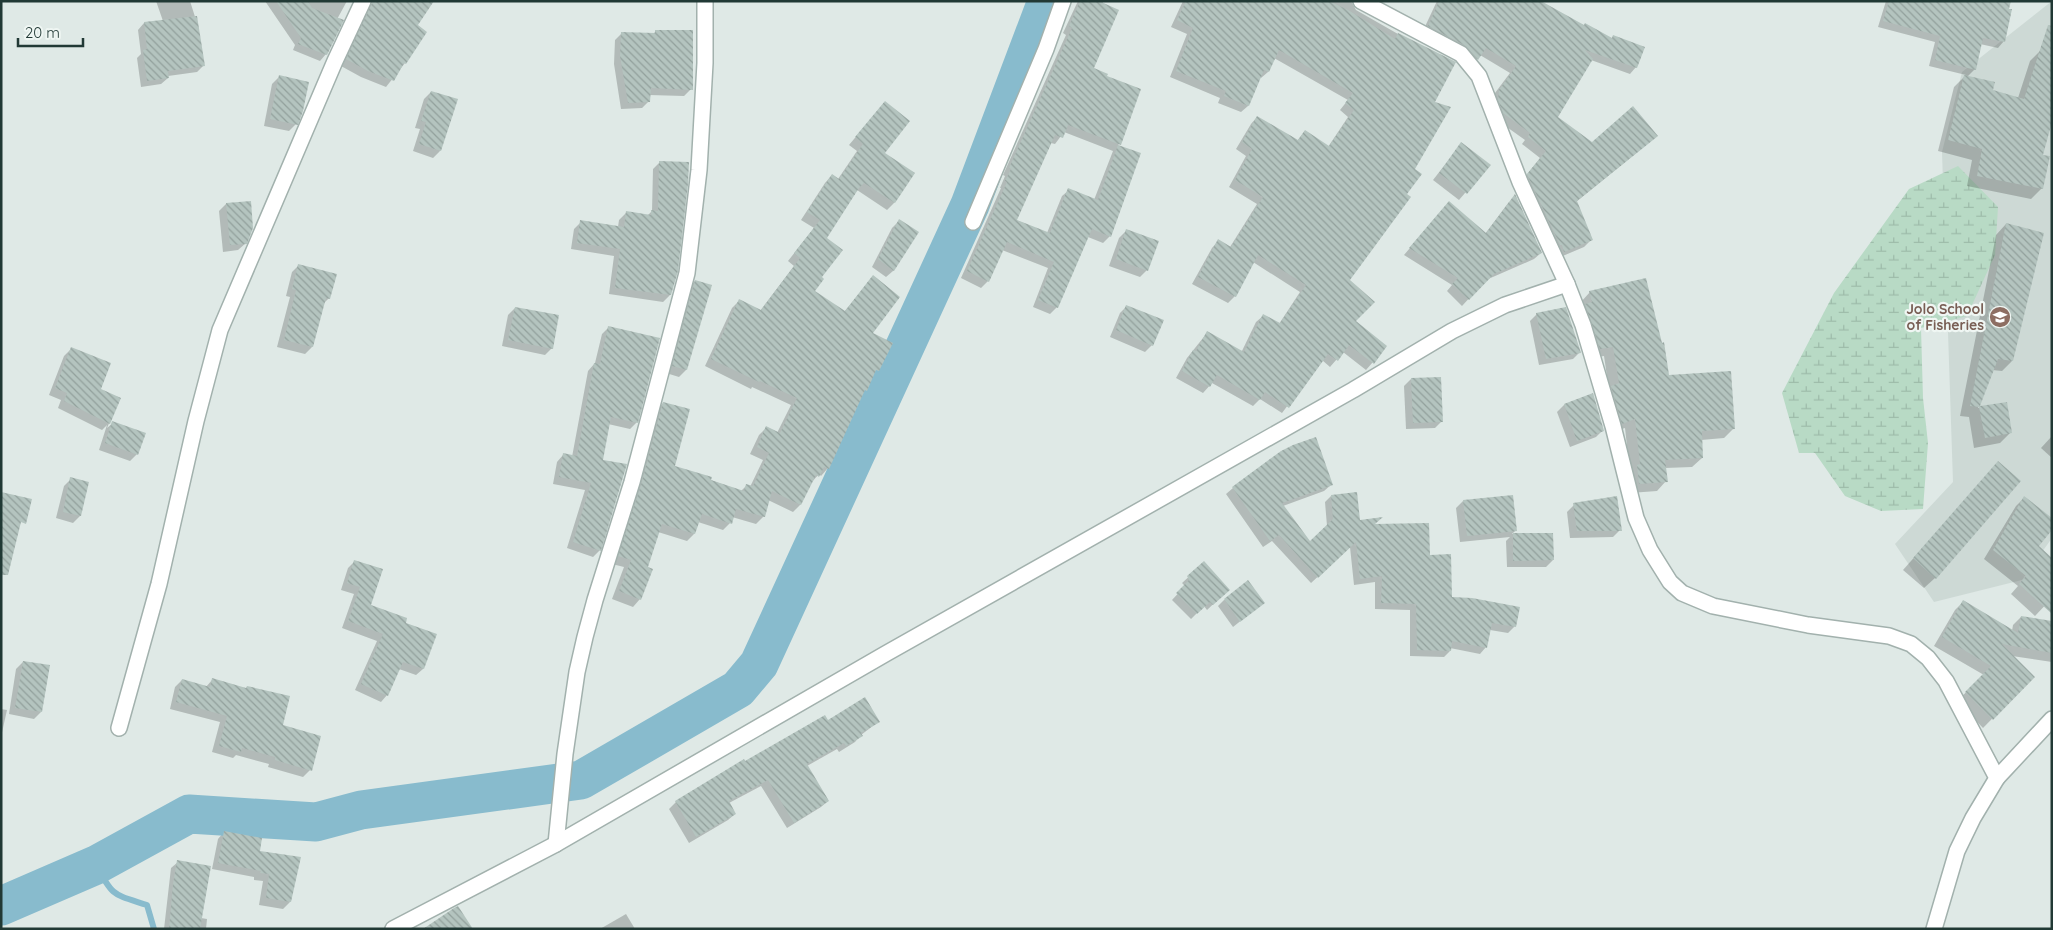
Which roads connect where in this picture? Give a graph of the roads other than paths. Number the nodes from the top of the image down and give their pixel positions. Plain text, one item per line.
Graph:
1 (363, 1) edge
2 (705, 1) edge
3 (1063, 1) edge
4 (1361, 1) edge
5 (973, 222) dead end
6 (1567, 284) junction
7 (2052, 719) edge
8 (119, 728) dead end
9 (1998, 778) junction
10 (556, 844) junction
11 (393, 929) edge
12 (1934, 929) edge

1 - 8 street
2 - 10 street
3 - 5 street
4 - 6 street
6 - 9 street
6 - 10 street
7 - 9 street
9 - 12 street
10 - 11 street

